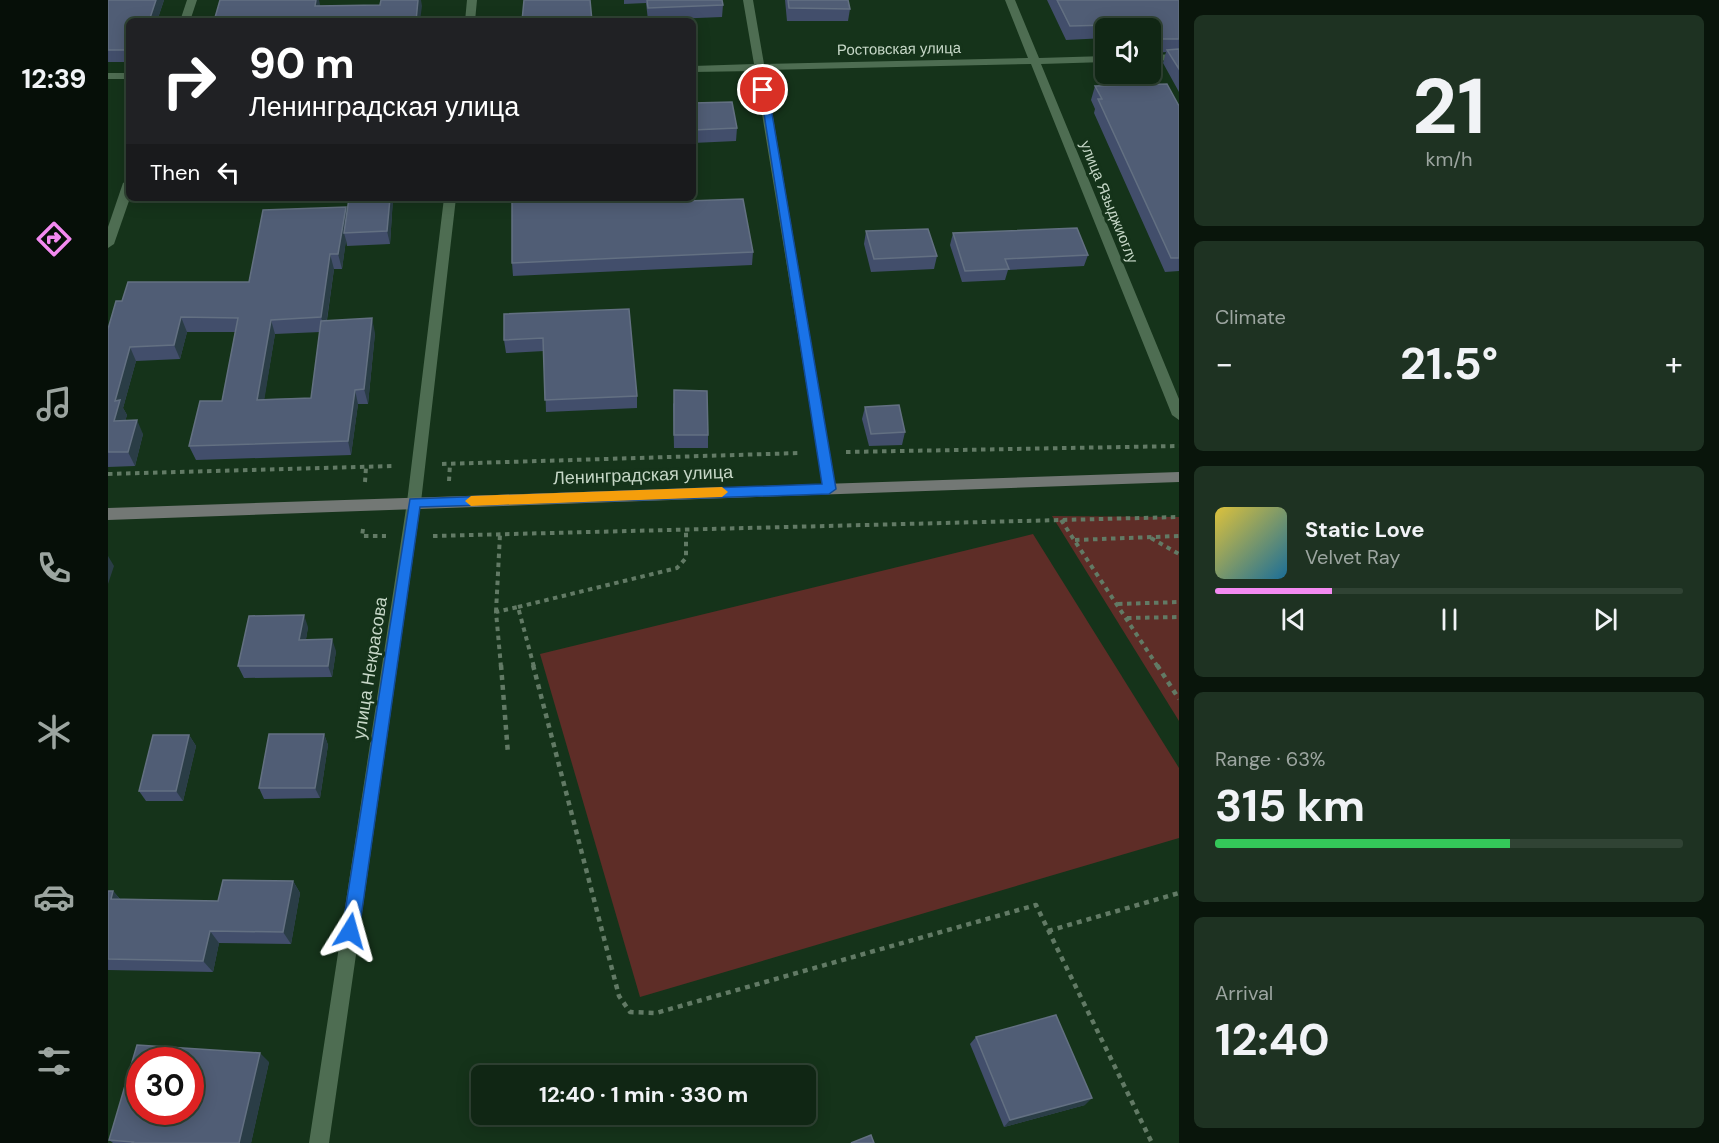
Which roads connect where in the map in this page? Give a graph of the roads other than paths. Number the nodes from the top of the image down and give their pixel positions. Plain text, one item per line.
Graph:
1 (192, 0) edge
2 (472, 0) edge
3 (748, 0) edge
4 (1011, 0) edge
5 (186, 18) edge
6 (470, 18) edge
7 (1179, 57) edge
8 (1161, 58) edge
9 (1095, 59) edge
10 (1036, 61) junction
11 (759, 67) junction
12 (696, 69) edge
13 (108, 76) edge
14 (126, 76) edge
15 (126, 192) edge
16 (450, 201) edge
17 (108, 244) edge
18 (1179, 415) edge
19 (1179, 477) edge
20 (829, 489) junction
21 (414, 502) junction
22 (108, 514) edge
23 (319, 1143) edge

1 - 5 street
2 - 6 street
3 - 11 street
4 - 10 street, улица Языджиоглу
7 - 8 street
9 - 10 street, Ростовская улица
10 - 11 street, Ростовская улица
10 - 18 street, улица Языджиоглу
11 - 12 street, Ростовская улица
11 - 20 street
13 - 14 street
15 - 17 street
16 - 21 street, улица Некрасова
19 - 20 main road, Ленинградская улица
20 - 21 main road, Ленинградская улица
21 - 22 main road, Ленинградская улица
21 - 23 street, улица Некрасова

